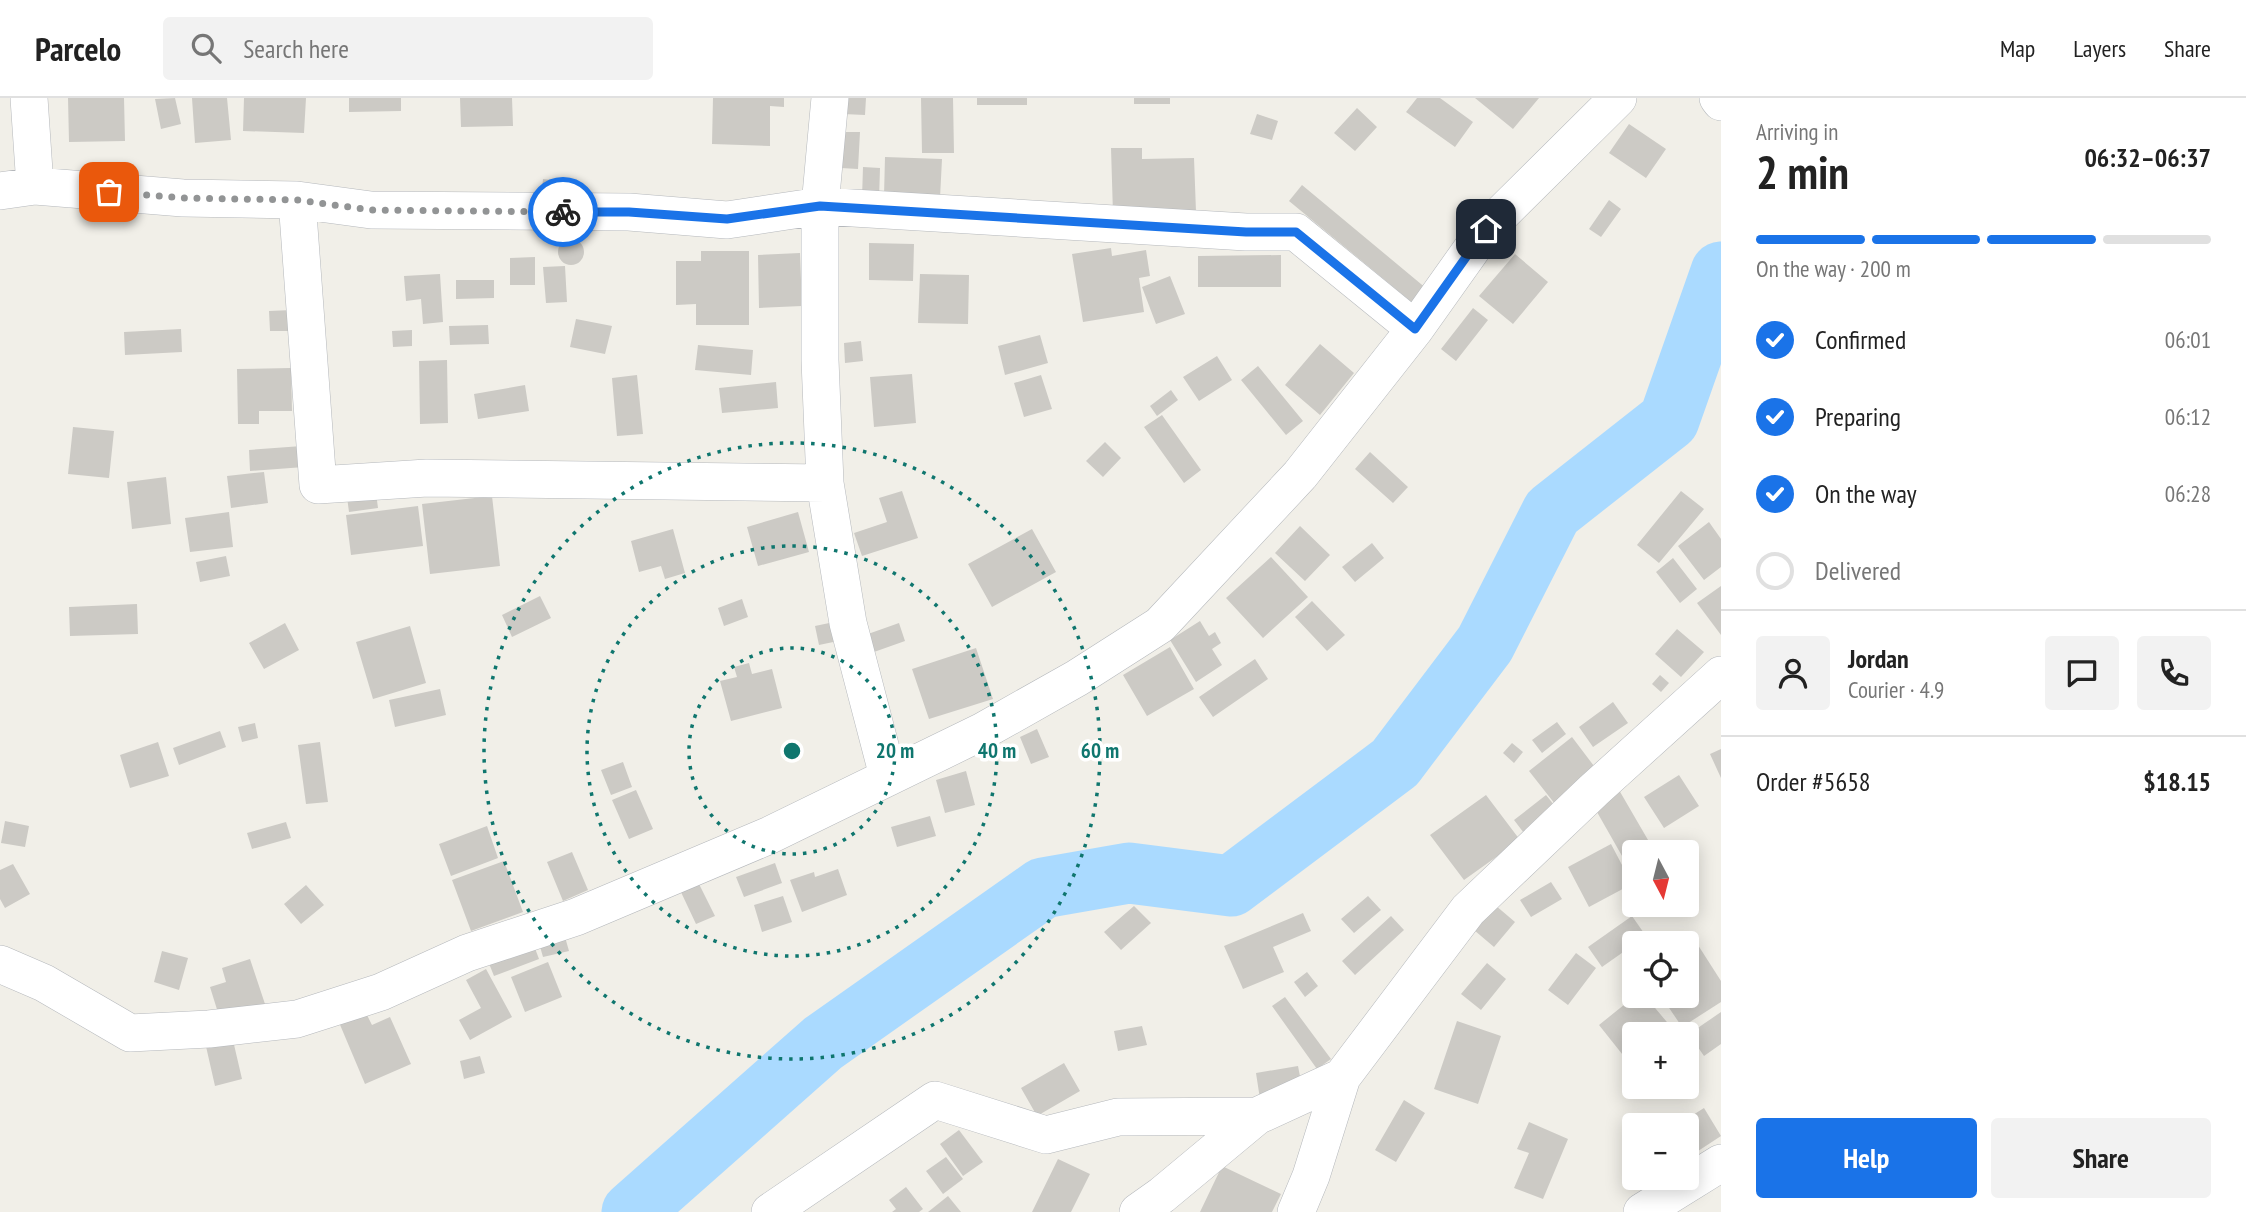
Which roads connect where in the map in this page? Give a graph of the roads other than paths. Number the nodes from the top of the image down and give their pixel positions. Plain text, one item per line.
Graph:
1 (29, 98) edge
2 (830, 98) edge
3 (1618, 98) edge
4 (17, 188) edge
5 (297, 200) junction
6 (820, 206) junction
7 (1415, 329) junction
8 (825, 483) junction
9 (1721, 675) edge
10 (888, 776) junction
11 (0, 964) edge
12 (1342, 1077) junction
13 (1257, 1116) junction
14 (1721, 1163) edge
15 (770, 1212) edge
16 (1138, 1212) edge
17 (1296, 1212) edge
18 (1642, 1212) edge

1 - 4 street
2 - 6 street
3 - 7 street
4 - 5 street
5 - 6 street
5 - 8 street
6 - 7 street
6 - 8 street
7 - 10 street
8 - 10 street
9 - 12 street
10 - 11 street
12 - 13 street
12 - 17 street
13 - 15 street
13 - 16 street
14 - 18 street

